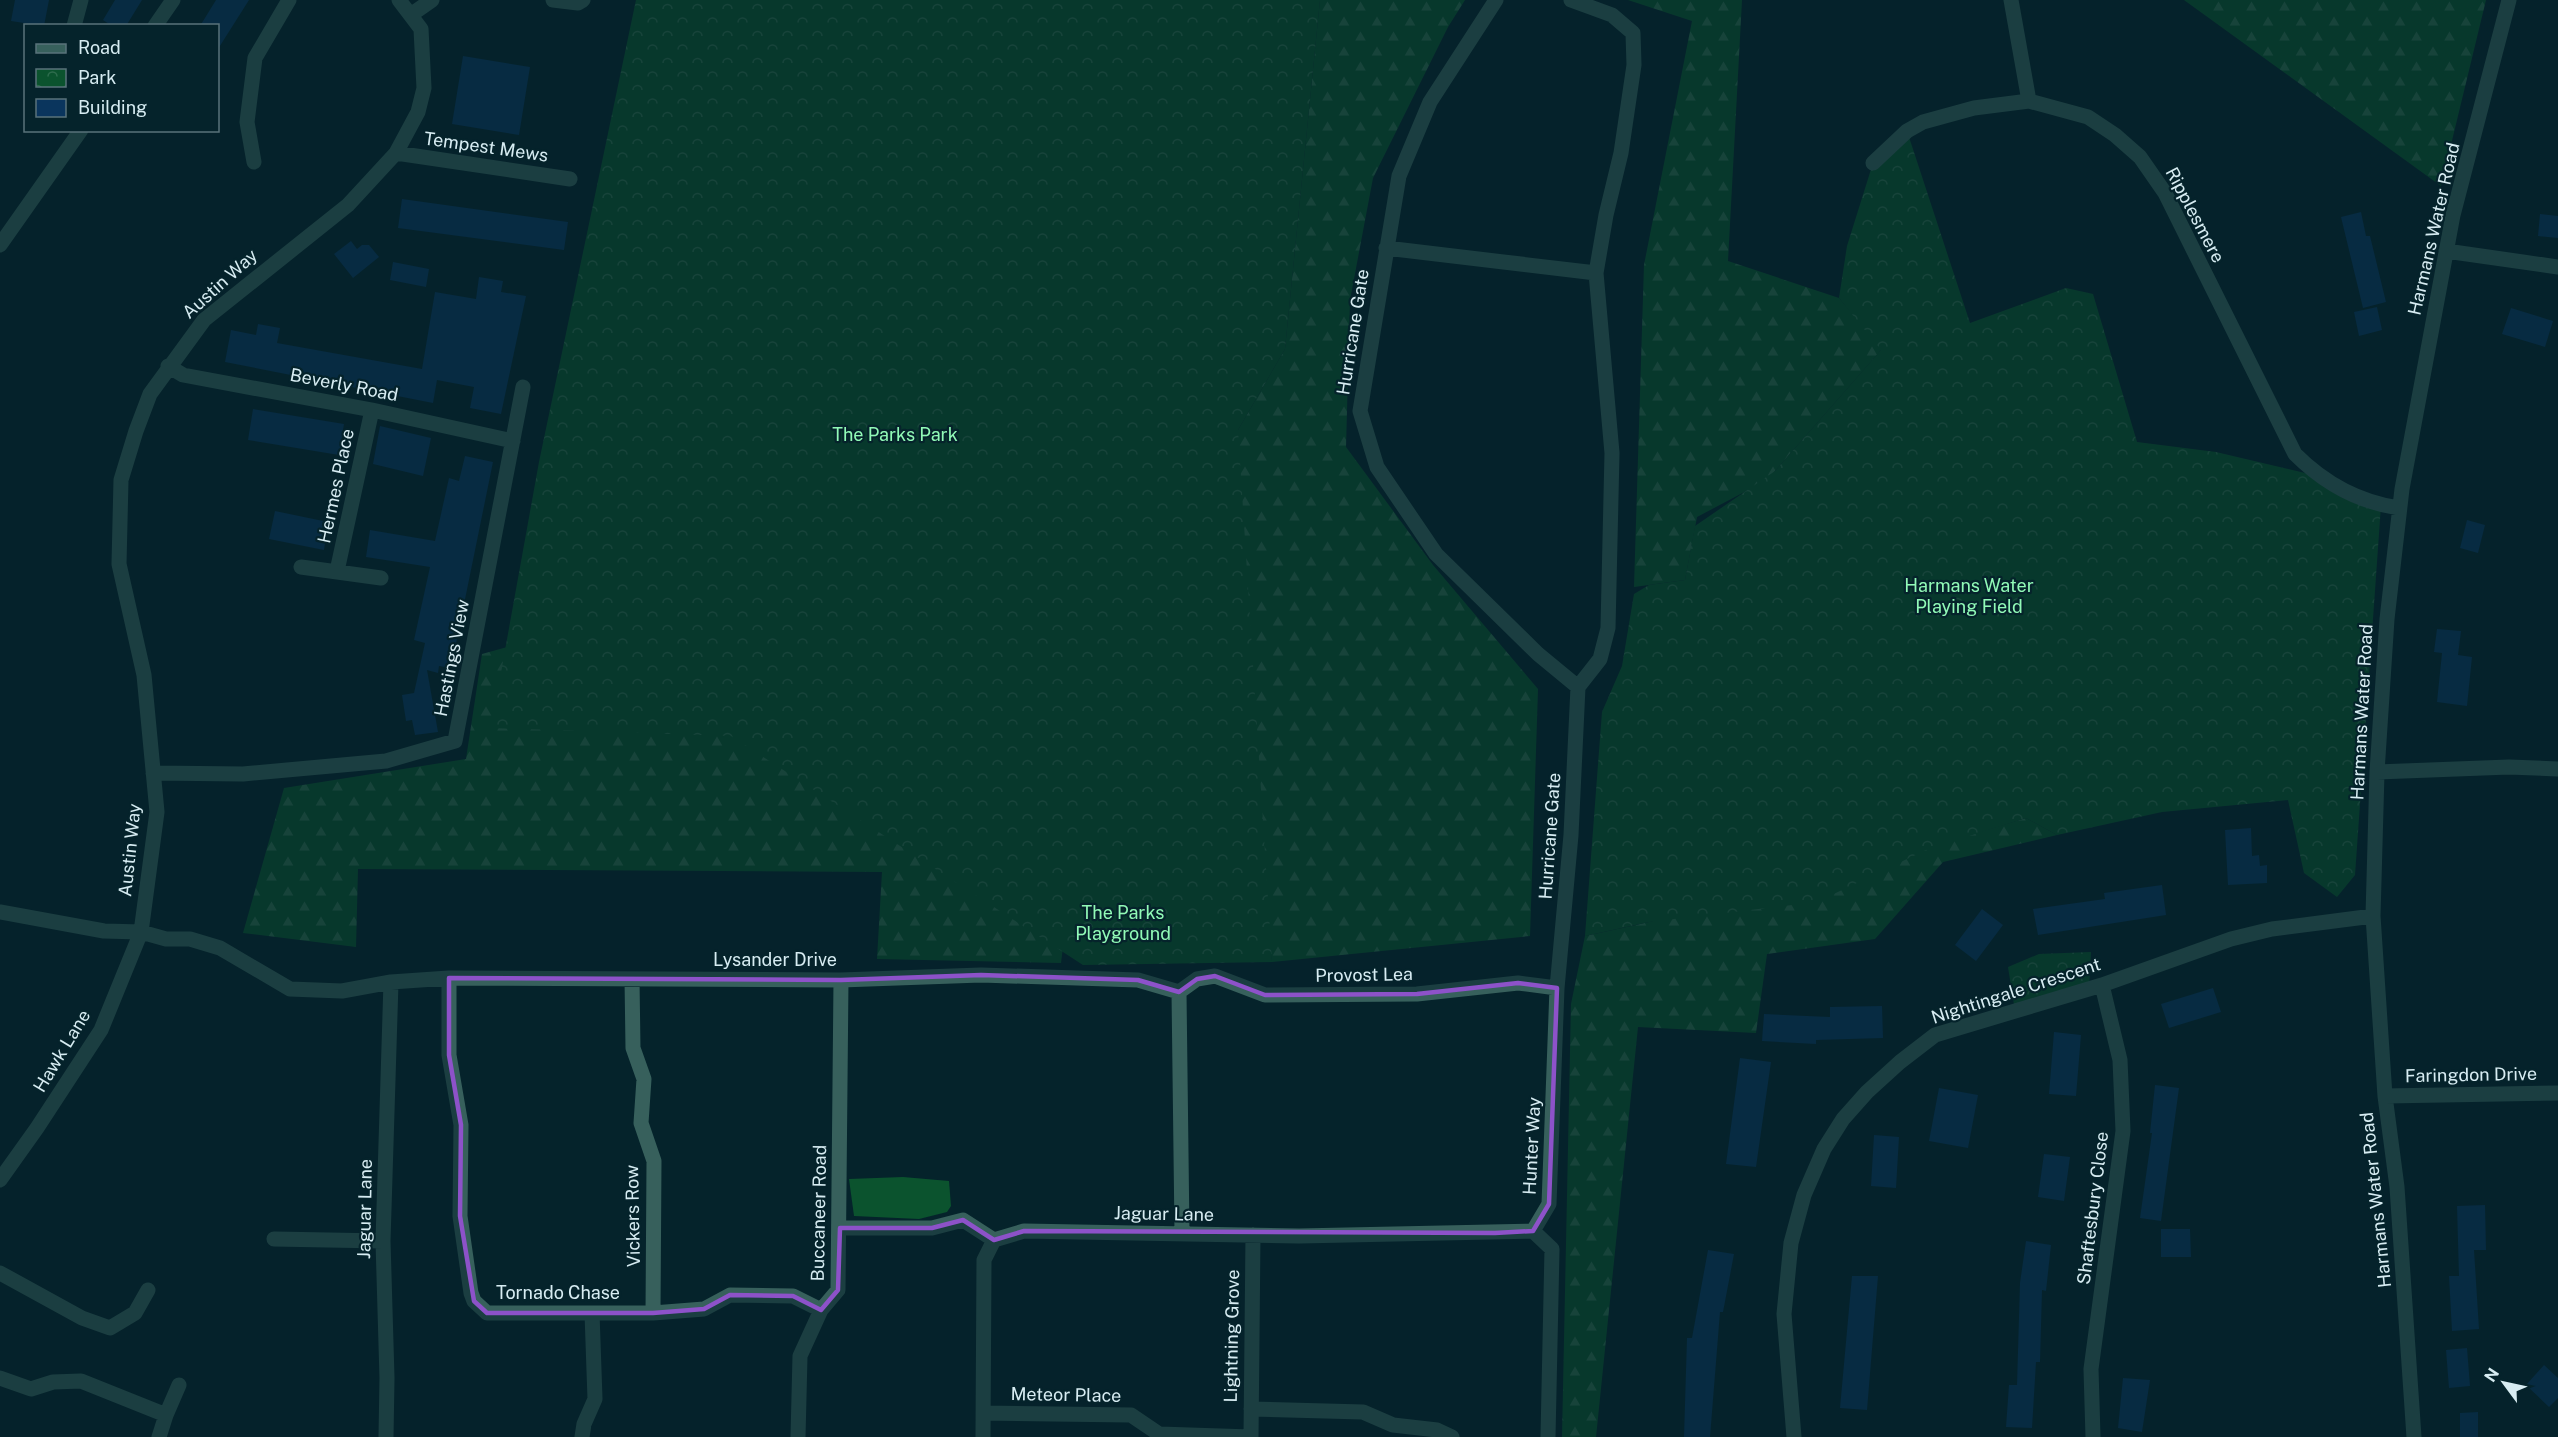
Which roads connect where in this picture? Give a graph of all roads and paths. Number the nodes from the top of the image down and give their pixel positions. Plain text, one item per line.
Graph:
1 (81, 0) edge
2 (173, 0) edge
3 (289, 0) edge
4 (399, 0) edge
5 (432, 0) edge
6 (553, 0) edge
7 (583, 0) edge
8 (1496, 0) edge
9 (1571, 0) edge
10 (2011, 0) edge
11 (2509, 0) edge
12 (412, 14) junction
13 (75, 24) edge
14 (156, 24) edge
15 (2029, 101) junction
16 (80, 132) edge
17 (396, 153) junction
18 (254, 162) dead end
19 (1874, 163) dead end
20 (570, 179) dead end
21 (0, 245) edge
22 (1386, 248) junction
23 (2446, 251) junction
24 (2558, 267) edge
25 (1596, 273) junction
26 (168, 366) junction
27 (523, 387) dead end
28 (372, 410) junction
29 (513, 441) junction
30 (2399, 508) junction
31 (301, 567) dead end
32 (337, 571) junction
33 (381, 578) dead end
34 (1578, 687) junction
35 (2558, 769) edge
36 (2376, 772) junction
37 (153, 773) junction
38 (0, 912) edge
39 (2373, 916) junction
40 (141, 932) junction
41 (449, 978) junction
42 (632, 980) junction
43 (841, 980) junction
44 (391, 982) junction
45 (2102, 985) junction
46 (1557, 988) junction
47 (1179, 992) junction
48 (2558, 1093) edge
49 (2385, 1096) junction
50 (0, 1180) edge
51 (840, 1228) junction
52 (1533, 1231) junction
53 (1182, 1233) junction
54 (1253, 1235) junction
55 (274, 1239) dead end
56 (994, 1240) junction
57 (383, 1241) junction
58 (0, 1273) edge
59 (148, 1290) dead end
60 (821, 1310) junction
61 (592, 1313) junction
62 (653, 1313) junction
63 (0, 1378) edge
64 (179, 1385) dead end
65 (1251, 1409) junction
66 (983, 1413) junction
67 (166, 1415) junction
68 (159, 1437) edge
69 (386, 1437) edge
70 (582, 1437) edge
71 (798, 1437) edge
72 (983, 1437) edge
73 (1251, 1437) edge
74 (1452, 1437) edge
75 (1548, 1437) edge
76 (1794, 1437) edge
77 (2093, 1437) edge
78 (2414, 1437) edge

1 - 13 street
2 - 14 street
3 - 18 street
4 - 12 street, Austin Way
5 - 12 street
6 - 7 street
8 - 22 street, Hurricane Gate
9 - 25 street
10 - 15 street
11 - 23 street, Harmans Water Road
12 - 17 street, Austin Way
15 - 19 street, Ripplesmere
15 - 30 street, Ripplesmere
16 - 21 street
17 - 20 street, Tempest Mews
17 - 26 street, Austin Way
22 - 25 street
22 - 34 street, Hurricane Gate
23 - 24 street
23 - 30 street, Harmans Water Road
25 - 34 street
26 - 28 street, Beverly Road
26 - 37 street, Austin Way
27 - 29 street, Hastings View
28 - 29 street, Beverly Road
28 - 32 street, Hermes Place
29 - 37 street, Hastings View
30 - 36 street, Harmans Water Road
31 - 32 street, Hermes Place
32 - 33 street, Hermes Place
34 - 46 street, Hurricane Gate
35 - 36 street
36 - 39 street, Harmans Water Road
37 - 40 street, Austin Way
38 - 40 street, Lysander Drive
39 - 45 street, Nightingale Crescent
39 - 49 street, Harmans Water Road
40 - 44 street, Lysander Drive
40 - 50 street, Hawk Lane
41 - 42 street, Lysander Drive
41 - 44 street, Lysander Drive
41 - 61 street, Tornado Chase
42 - 43 street, Lysander Drive
42 - 62 street, Vickers Row
43 - 47 street, Lysander Drive
43 - 51 street, Buccaneer Road
44 - 57 street, Jaguar Lane
45 - 76 street, Nightingale Crescent
45 - 77 street, Shaftesbury Close
46 - 47 street, Provost Lea
46 - 52 street, Hunter Way
47 - 53 street
48 - 49 street, Faringdon Drive
49 - 78 street, Harmans Water Road
51 - 56 street
51 - 60 street, Buccaneer Road
52 - 54 street, Jaguar Lane
52 - 75 street
53 - 54 street, Jaguar Lane
53 - 56 street, Jaguar Lane
54 - 65 street, Lightning Grove
55 - 57 street
56 - 66 street
57 - 69 street, Jaguar Lane
58 - 59 street
60 - 62 street, Tornado Chase
60 - 71 street, Buccaneer Road
61 - 62 street, Tornado Chase
61 - 70 street
63 - 67 street
64 - 67 street
65 - 73 street, Lightning Grove
65 - 74 street
66 - 72 street
66 - 73 street, Meteor Place
67 - 68 street

